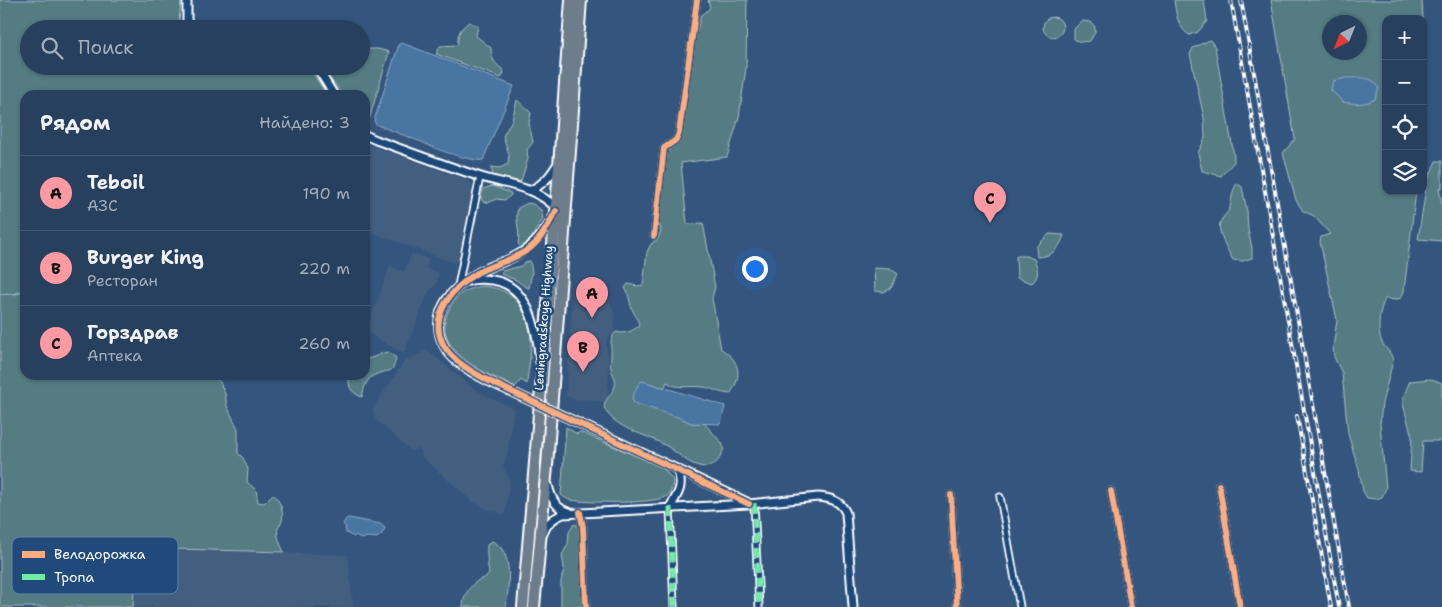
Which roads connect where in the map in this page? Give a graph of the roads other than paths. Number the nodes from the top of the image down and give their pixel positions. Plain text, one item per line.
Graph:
1 (187, 0) edge
2 (571, 0) edge
3 (581, 0) edge
4 (697, 0) edge
5 (187, 20) edge
6 (322, 75) edge
7 (331, 90) edge
8 (370, 137) edge
9 (559, 160) junction
10 (480, 177) junction
11 (531, 190) junction
12 (556, 209) junction
13 (654, 236) dead end
14 (461, 284) junction
15 (542, 380) junction
16 (547, 466) junction
17 (677, 469) junction
18 (1219, 485) dead end
19 (1111, 491) dead end
20 (951, 495) dead end
21 (1000, 498) dead end
22 (752, 504) junction
23 (670, 507) junction
24 (580, 512) junction
25 (540, 547) junction
26 (523, 607) edge
27 (534, 607) edge
28 (586, 607) edge
29 (674, 607) edge
30 (760, 607) edge
31 (853, 607) edge
32 (957, 607) edge
33 (1020, 607) edge
34 (1131, 607) edge
35 (1240, 607) edge

1 - 5 street
2 - 9 highway, Leningradskoye Highway
3 - 16 highway, Leningradskoye Highway
4 - 13 street
6 - 7 street
8 - 10 street
9 - 11 street
9 - 12 highway, Leningradskoye Highway
10 - 11 street
10 - 14 street
11 - 12 street
12 - 14 street
12 - 15 highway, Leningradskoye Highway
14 - 15 street
14 - 17 street, bridge
15 - 26 highway, Leningradskoye Highway
16 - 24 street
16 - 25 highway, Leningradskoye Highway
17 - 22 street
17 - 23 street
18 - 35 street
19 - 34 street
20 - 32 street
21 - 33 street
22 - 23 street
22 - 30 street
22 - 31 street
23 - 24 street
23 - 29 street
24 - 25 street
24 - 28 street
25 - 27 highway, Leningradskoye Highway

